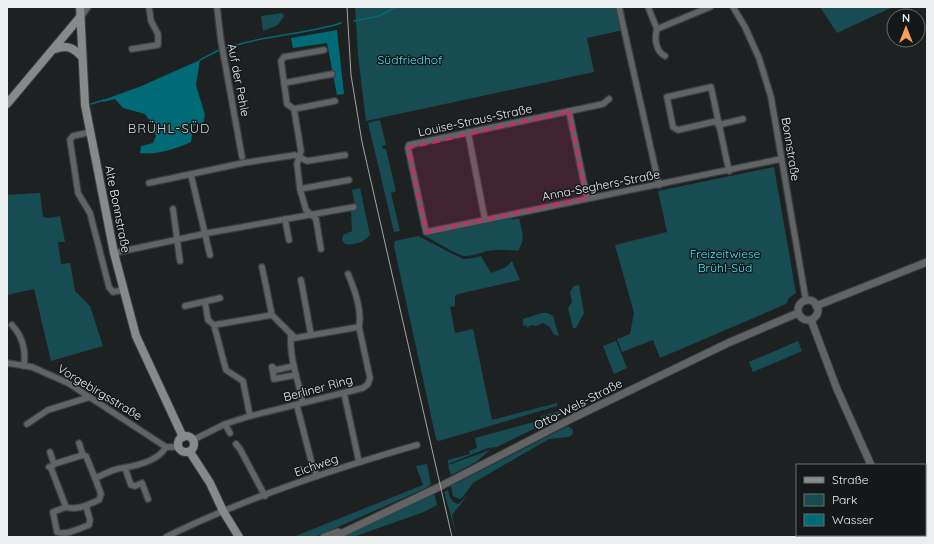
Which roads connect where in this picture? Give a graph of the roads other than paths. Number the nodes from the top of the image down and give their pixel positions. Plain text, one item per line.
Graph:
1 (80, 7) edge
2 (88, 7) edge
3 (149, 7) edge
4 (217, 7) edge
5 (619, 7) edge
6 (648, 7) edge
7 (710, 7) edge
8 (733, 7) edge
9 (80, 17) junction
10 (657, 29) junction
11 (55, 49) junction
12 (132, 49) dead end
13 (324, 50) dead end
14 (81, 56) junction
15 (665, 56) dead end
16 (332, 74) dead end
17 (284, 83) junction
18 (609, 99) dead end
19 (335, 101) dead end
20 (7, 104) edge
21 (294, 109) junction
22 (569, 110) junction
23 (743, 119) dead end
24 (718, 123) junction
25 (91, 132) junction
26 (468, 132) junction
27 (345, 155) dead end
28 (242, 157) dead end
29 (299, 157) junction
30 (781, 159) junction
31 (729, 171) junction
32 (191, 175) junction
33 (349, 180) dead end
34 (149, 183) dead end
35 (659, 185) junction
36 (300, 189) junction
37 (587, 198) junction
38 (354, 207) dead end
39 (173, 209) dead end
40 (311, 214) junction
41 (285, 219) junction
42 (485, 220) junction
43 (426, 232) joint
44 (204, 235) junction
45 (178, 240) junction
46 (289, 240) dead end
47 (321, 249) dead end
48 (114, 253) junction
49 (210, 255) dead end
50 (180, 261) dead end
51 (927, 262) edge
52 (262, 267) dead end
53 (348, 274) dead end
54 (301, 280) dead end
55 (123, 290) junction
56 (220, 298) dead end
57 (806, 301) junction
58 (204, 302) junction
59 (185, 306) dead end
60 (816, 306) junction
61 (798, 313) junction
62 (272, 315) junction
63 (810, 320) junction
64 (12, 325) dead end
65 (214, 325) junction
66 (359, 327) junction
67 (291, 334) junction
68 (311, 335) junction
69 (7, 363) edge
70 (24, 366) junction
71 (294, 366) junction
72 (296, 375) junction
73 (344, 393) junction
74 (90, 397) junction
75 (303, 402) junction
76 (297, 406) junction
77 (250, 416) junction
78 (27, 424) dead end
79 (225, 424) junction
80 (230, 433) dead end
81 (183, 437) junction
82 (193, 440) junction
83 (79, 443) dead end
84 (236, 444) dead end
85 (417, 445) dead end
86 (166, 447) junction
87 (178, 447) junction
88 (50, 452) dead end
89 (190, 452) junction
90 (83, 455) junction
91 (359, 462) junction
92 (871, 464) edge
93 (52, 466) junction
94 (125, 468) junction
95 (317, 476) junction
96 (95, 478) junction
97 (264, 496) junction
98 (148, 499) dead end
99 (86, 506) junction
100 (66, 507) junction
101 (223, 511) junction
102 (370, 520) junction
103 (166, 537) edge
104 (239, 537) edge
105 (324, 537) edge
106 (334, 537) edge

1 - 9 main road, Alte Bonnstraße
2 - 9 street
3 - 12 street
4 - 28 street, Auf der Pehle
5 - 35 street
6 - 10 street
7 - 10 street
8 - 30 street, Bonnstraße
9 - 11 main road
9 - 14 main road, Alte Bonnstraße
10 - 15 street
11 - 14 main road
11 - 20 main road
13 - 17 street
14 - 25 main road, Alte Bonnstraße
16 - 17 street
17 - 21 street
18 - 22 street, Louise-Straus-Straße
19 - 21 street
21 - 29 street
22 - 26 street, Louise-Straus-Straße
22 - 37 street
23 - 24 street
24 - 24 street
24 - 31 street
25 - 48 main road, Alte Bonnstraße
25 - 55 street
26 - 42 street
26 - 43 street, Louise-Straus-Straße
27 - 29 street
29 - 32 street
29 - 36 street
30 - 31 street, Anna-Seghers-Straße
30 - 57 street, Bonnstraße
31 - 35 street, Anna-Seghers-Straße
32 - 34 street
32 - 44 street
33 - 36 street
35 - 37 street, Anna-Seghers-Straße
36 - 40 street
37 - 42 street, Anna-Seghers-Straße
38 - 40 street
39 - 45 street
40 - 41 street
40 - 47 street
41 - 44 street
41 - 46 street
42 - 43 street, Anna-Seghers-Straße
44 - 45 street
44 - 49 street
45 - 48 street
45 - 50 street
48 - 55 main road, Alte Bonnstraße
51 - 60 street
52 - 62 street
53 - 66 street, Berliner Ring
54 - 68 street
55 - 81 main road, Alte Bonnstraße
56 - 58 street
57 - 60 street
57 - 61 street
58 - 59 street
58 - 65 street
60 - 63 street
61 - 63 street
61 - 102 street, Otto-Wels-Straße
62 - 65 street
62 - 67 street
63 - 92 street
64 - 70 street
65 - 77 street
66 - 68 street
66 - 73 street, Berliner Ring
67 - 68 street
67 - 71 street
69 - 70 street, Vorgebirgsstraße
70 - 74 street, Vorgebirgsstraße
71 - 72 street
71 - 72 street
72 - 75 street
73 - 75 street, Berliner Ring
73 - 91 street
74 - 78 street
74 - 86 street, Vorgebirgsstraße
75 - 76 street, Berliner Ring
76 - 77 street, Berliner Ring
76 - 95 street
77 - 79 street, Berliner Ring
79 - 80 street
79 - 82 street, Berliner Ring
81 - 82 main road
81 - 87 main road
82 - 89 main road
83 - 90 street
84 - 97 street
85 - 91 street, Eichweg
86 - 87 street
86 - 94 street
87 - 89 main road
88 - 93 street
89 - 101 main road
90 - 93 street
90 - 96 street
91 - 95 street, Eichweg
93 - 100 street
94 - 96 street
94 - 98 street
95 - 97 street, Eichweg
96 - 99 street
97 - 101 street, Eichweg
99 - 100 street
99 - 100 street
101 - 103 street, Eichweg
101 - 104 main road
102 - 105 street, Otto-Wels-Straße
102 - 106 street, Otto-Wels-Straße

